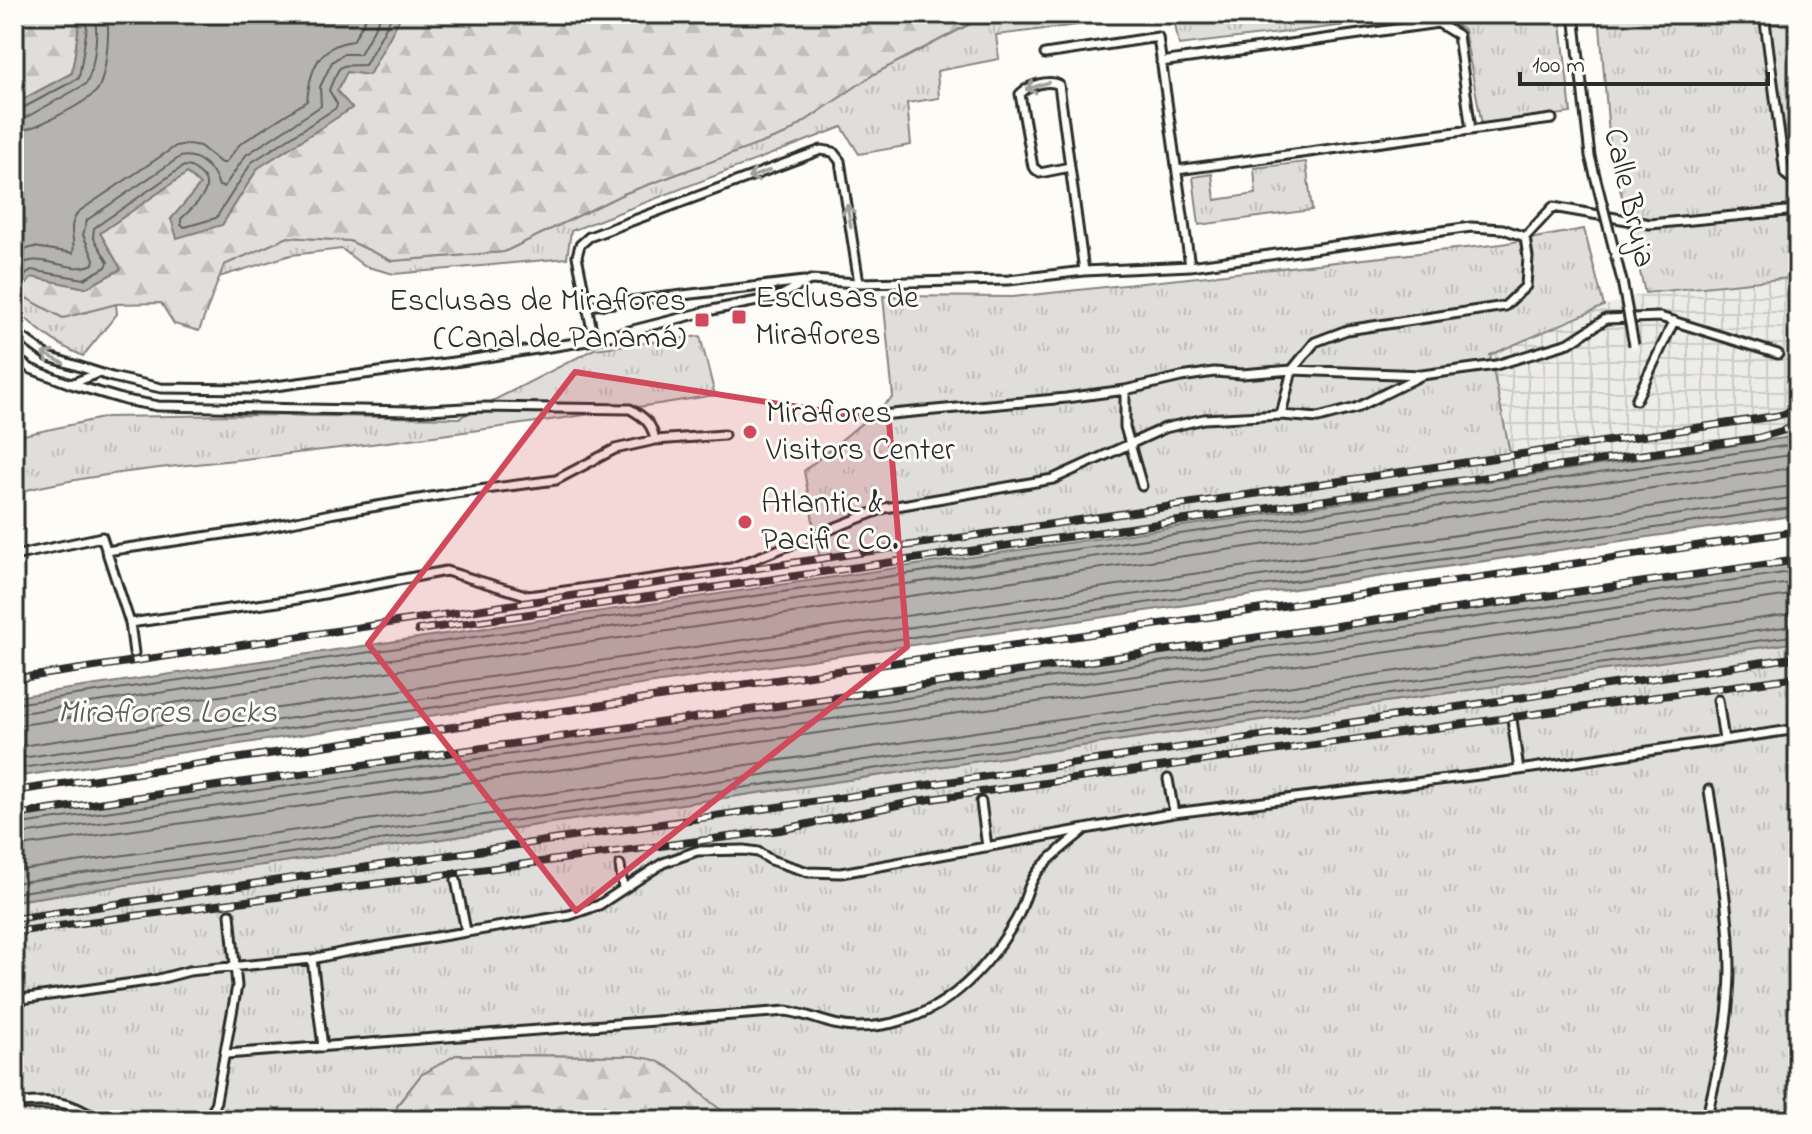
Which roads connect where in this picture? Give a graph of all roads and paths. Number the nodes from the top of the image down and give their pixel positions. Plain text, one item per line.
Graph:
1 (1574, 14) edge
2 (1764, 14) edge
3 (1045, 54) dead end
4 (1161, 62) junction
5 (1552, 119) dead end
6 (1471, 130) junction
7 (1070, 167) junction
8 (1177, 170) junction
9 (1798, 184) edge
10 (1798, 206) edge
11 (1525, 237) junction
12 (1190, 266) junction
13 (1084, 271) junction
14 (810, 280) junction
15 (859, 283) junction
16 (588, 306) junction
17 (1674, 321) junction
18 (14, 331) edge
19 (594, 340) junction
20 (1634, 345) dead end
21 (1778, 354) dead end
22 (14, 357) edge
23 (1292, 370) junction
24 (98, 373) junction
25 (1422, 375) junction
26 (71, 384) junction
27 (1125, 390) junction
28 (1636, 400) dead end
29 (1281, 415) junction
30 (870, 416) dead end
31 (724, 435) dead end
32 (655, 440) junction
33 (1130, 444) junction
34 (1142, 486) dead end
35 (106, 551) junction
36 (14, 556) edge
37 (130, 623) junction
38 (134, 653) dead end
39 (1797, 687) edge
40 (1798, 693) edge
41 (1718, 700) dead end
42 (1512, 719) dead end
43 (1798, 729) edge
44 (1724, 740) junction
45 (1519, 770) junction
46 (1168, 779) dead end
47 (1709, 790) dead end
48 (981, 802) dead end
49 (1174, 813) junction
50 (1086, 827) junction
51 (987, 847) junction
52 (620, 865) dead end
53 (456, 880) dead end
54 (623, 888) junction
55 (230, 914) dead end
56 (466, 931) junction
57 (312, 959) junction
58 (237, 967) junction
59 (14, 1000) edge
60 (323, 1047) junction
61 (226, 1054) junction
62 (14, 1104) edge
63 (98, 1120) edge
64 (208, 1120) edge
65 (1706, 1120) edge

1 - 20 lane, Calle Bruja, bridge
2 - 9 lane
3 - 4 lane
4 - 6 lane
4 - 8 lane
5 - 6 lane
6 - 8 lane
7 -> 7 lane
7 - 13 lane
8 - 12 lane
10 - 11 lane
11 - 12 lane
11 - 23 lane
12 - 13 lane
13 - 15 lane
14 - 15 lane
14 - 16 lane
14 - 19 lane
15 -> 16 lane
16 - 19 lane
17 - 21 lane
17 - 25 lane
17 - 28 lane
24 -> 18 lane
19 - 24 lane
22 - 26 lane
23 - 25 lane
23 - 27 lane
23 - 29 lane
24 - 26 lane
25 - 29 lane
26 - 32 lane
27 - 30 lane
27 - 33 lane
29 - 33 lane
31 - 32 lane
32 - 35 lane
33 - 34 lane
33 - 37 lane
35 - 36 lane
35 - 37 lane
37 - 38 lane
39 - 40 lane
41 - 44 lane
42 - 45 lane
43 - 44 lane
44 - 45 lane
45 - 49 lane
46 - 49 lane
47 - 65 lane
48 - 51 lane
49 - 50 lane
50 - 51 lane
50 - 60 lane
51 - 54 lane
52 - 54 lane
53 - 56 lane
54 - 56 lane
55 - 58 lane
56 - 57 lane
57 - 58 lane
57 - 60 lane
58 - 59 lane
58 - 61 lane
60 - 61 lane
61 - 64 lane
62 - 63 lane

